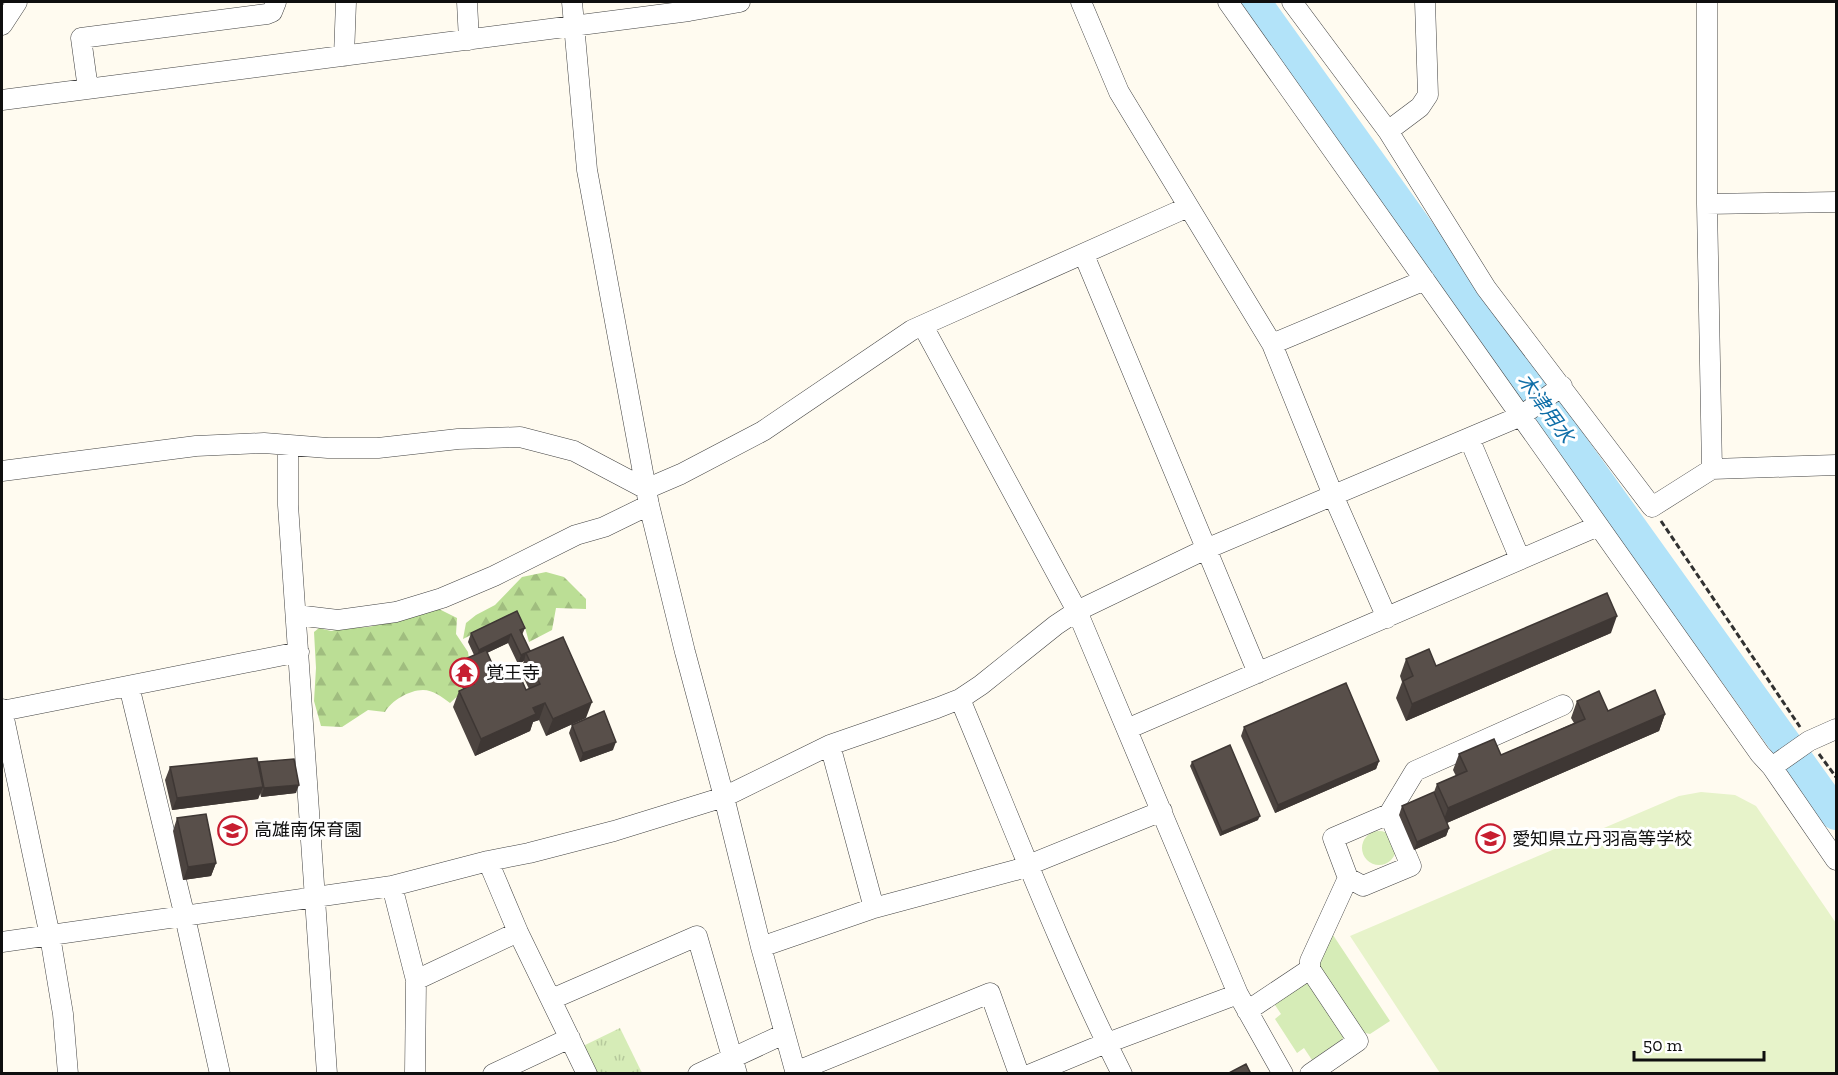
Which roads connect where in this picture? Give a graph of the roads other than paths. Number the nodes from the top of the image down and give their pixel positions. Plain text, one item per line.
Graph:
1 (17, 2) edge
2 (276, 2) edge
3 (346, 2) edge
4 (467, 2) edge
5 (572, 2) edge
6 (740, 2) edge
7 (1081, 2) edge
8 (1228, 2) edge
9 (1293, 2) edge
10 (1425, 2) edge
11 (1707, 2) edge
12 (2, 25) edge
13 (576, 26) junction
14 (469, 40) junction
15 (344, 56) junction
16 (88, 89) junction
17 (2, 100) edge
18 (1388, 131) junction
19 (1836, 202) edge
20 (1707, 204) junction
21 (1188, 207) junction
22 (1084, 255) junction
23 (1425, 280) junction
24 (923, 326) junction
25 (1272, 344) junction
26 (1562, 386) junction
27 (1521, 416) junction
28 (1468, 438) junction
29 (288, 445) junction
30 (1836, 465) edge
31 (1712, 469) junction
32 (2, 471) edge
33 (1333, 495) junction
34 (647, 497) junction
35 (1598, 526) junction
36 (1206, 549) junction
37 (1520, 559) junction
38 (1077, 611) junction
39 (296, 615) junction
40 (1387, 618) junction
41 (299, 652) junction
42 (1258, 673) junction
43 (129, 686) junction
44 (960, 699) junction
45 (1563, 705) dead end
46 (2, 710) edge
47 (1127, 729) junction
48 (1836, 729) edge
49 (830, 745) junction
50 (1776, 767) junction
51 (724, 797) junction
52 (1162, 811) junction
53 (1389, 814) junction
54 (1836, 860) edge
55 (488, 861) junction
56 (1030, 865) junction
57 (1348, 878) junction
58 (392, 886) junction
59 (315, 898) junction
60 (874, 908) junction
61 (185, 917) junction
62 (519, 932) junction
63 (50, 936) junction
64 (2, 942) edge
65 (761, 947) junction
66 (1310, 969) junction
67 (416, 980) junction
68 (552, 999) junction
69 (1242, 1002) junction
70 (784, 1034) junction
71 (570, 1038) junction
72 (1107, 1043) junction
73 (734, 1065) edge
74 (796, 1073) edge
75 (68, 1074) edge
76 (220, 1074) edge
77 (327, 1074) edge
78 (415, 1074) edge
79 (493, 1074) edge
80 (587, 1074) edge
81 (698, 1074) edge
82 (1019, 1074) edge
83 (1031, 1074) edge
84 (1122, 1074) edge
85 (1283, 1074) edge
86 (1310, 1074) edge

1 - 12 street
2 - 16 street
3 - 15 street
4 - 14 street
5 - 13 street
6 - 13 street
7 - 21 street
8 - 23 street
9 - 18 street
10 - 18 street
11 - 20 street
13 - 14 street
13 - 34 street
14 - 15 street
15 - 16 street
16 - 17 street
18 - 26 street
19 - 20 street
20 - 31 street
21 - 22 street
21 - 25 street
22 - 24 street
22 - 36 street
23 - 25 street
23 - 27 street
24 - 34 street
24 - 38 street
25 - 33 street
26 - 27 street
26 - 31 street
27 - 28 street
27 - 35 street
28 - 33 street
28 - 37 street
29 - 32 street
29 - 34 street
29 - 39 street
30 - 31 street
33 - 36 street
33 - 40 street
34 - 39 street
34 - 51 street
35 - 37 street
35 - 50 street
36 - 38 street
36 - 42 street
37 - 40 street
38 - 44 street
38 - 47 street
39 - 41 street
40 - 42 street
41 - 43 street
41 - 59 street
42 - 47 street
43 - 46 street
43 - 61 street
44 - 49 street
44 - 56 street
45 - 53 street
46 - 63 street
47 - 52 street
48 - 50 street
49 - 51 street
49 - 60 street
50 - 54 street
51 - 55 street
51 - 65 street
52 - 56 street
52 - 69 street
53 - 57 street
53 - 57 street
55 - 58 street
55 - 62 street
56 - 60 street
56 - 72 street
57 - 66 street
58 - 59 street
58 - 67 street
59 - 61 street
59 - 77 street
60 - 65 street
61 - 63 street
61 - 76 street
62 - 67 street
62 - 68 street
63 - 64 street
63 - 75 street
65 - 70 street
66 - 69 street
66 - 86 street
67 - 78 street
68 - 71 street
68 - 73 street
69 - 72 street
69 - 85 street
70 - 73 street
70 - 74 street
71 - 79 street
71 - 80 street
72 - 83 street
72 - 84 street
73 - 81 street
74 - 82 street

